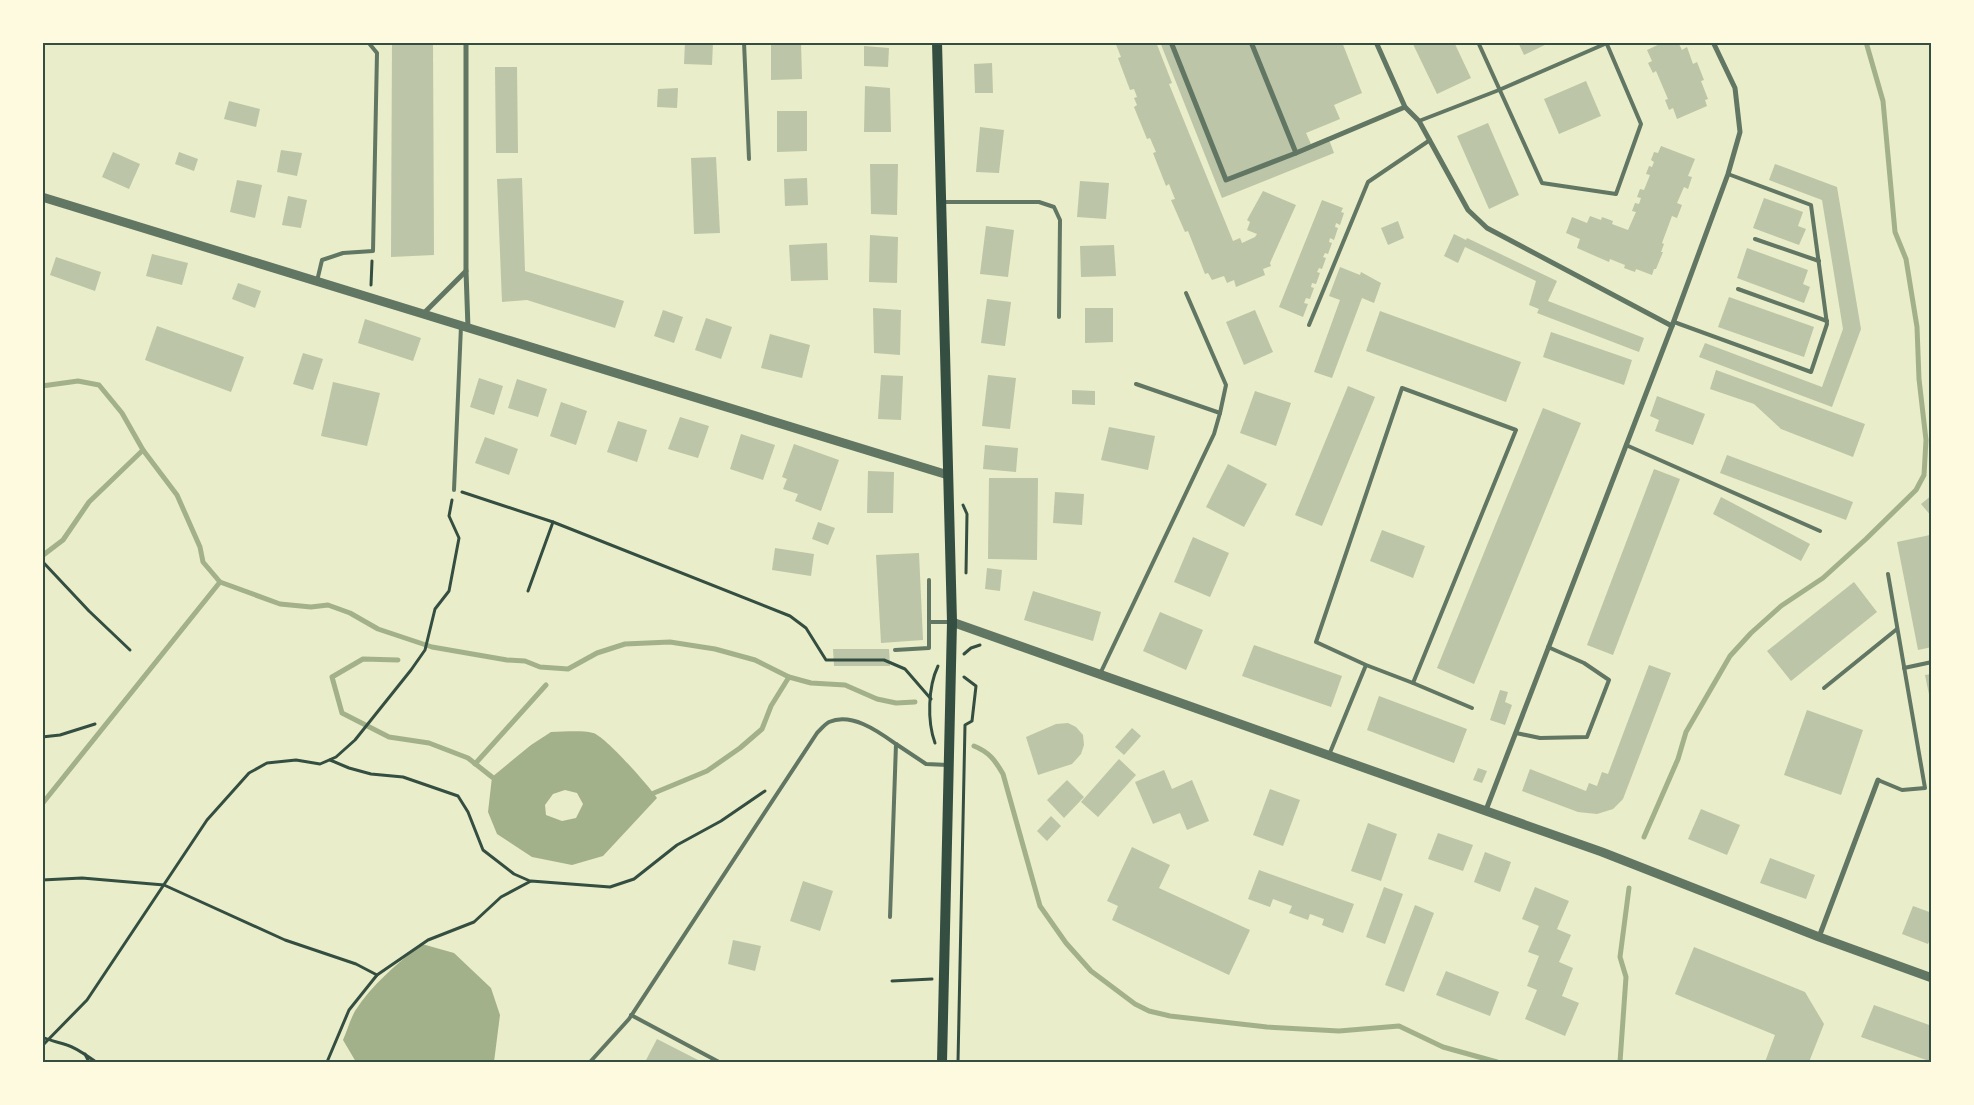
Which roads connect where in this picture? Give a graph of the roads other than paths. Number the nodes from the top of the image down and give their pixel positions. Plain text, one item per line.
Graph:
1 (368, 42) edge
2 (466, 42) edge
3 (744, 42) edge
4 (938, 42) edge
5 (1171, 42) edge
6 (1251, 42) edge
7 (1376, 42) edge
8 (1478, 42) edge
9 (1713, 42) edge
10 (1607, 43) edge
11 (1500, 90) junction
12 (1405, 107) junction
13 (1419, 121) junction
14 (1430, 140) junction
15 (1296, 154) junction
16 (749, 159) dead end
17 (1728, 174) junction
18 (42, 197) edge
19 (942, 202) junction
20 (1755, 239) dead end
21 (1819, 261) junction
22 (466, 270) junction
23 (317, 281) junction
24 (1738, 289) dead end
25 (1186, 292) dead end
26 (423, 314) junction
27 (1059, 317) dead end
28 (1827, 320) junction
29 (1673, 324) junction
30 (1309, 325) dead end
31 (465, 327) junction
32 (1136, 384) dead end
33 (1220, 414) junction
34 (1626, 445) junction
35 (948, 475) junction
36 (454, 490) road end
37 (1820, 531) dead end
38 (1888, 574) dead end
39 (929, 580) dead end
40 (929, 622) junction
41 (952, 622) junction
42 (1897, 629) junction
43 (1548, 647) junction
44 (895, 650) dead end
45 (1932, 662) edge
46 (1366, 665) junction
47 (1904, 668) junction
48 (1100, 674) junction
49 (1413, 683) junction
50 (1824, 688) dead end
51 (1472, 708) dead end
52 (1516, 733) junction
53 (896, 744) junction
54 (1329, 755) junction
55 (948, 765) junction
56 (1878, 780) joint
57 (1486, 810) junction
58 (890, 916) dead end
59 (1819, 937) junction
60 (1932, 978) edge
61 (631, 1015) junction
62 (590, 1062) edge
63 (719, 1062) edge
64 (942, 1062) edge

1 - 23 lane
2 - 22 street
3 - 16 lane
4 - 19 main road
5 - 15 street
6 - 15 street
7 - 12 street
8 - 11 lane
9 - 17 street
10 - 11 lane
10 - 11 lane
11 - 13 lane
12 - 13 street
12 - 15 street
13 - 14 street
14 - 29 street
14 - 30 lane
17 - 21 lane
17 - 29 street
18 - 23 street
19 - 27 lane
19 - 35 main road
20 - 21 lane
21 - 28 lane
22 - 26 street
22 - 31 street
23 - 26 street
24 - 28 lane
25 - 33 lane
26 - 31 street
28 - 29 lane
29 - 34 street
31 - 35 street
31 - 36 lane
32 - 33 lane
33 - 48 lane
34 - 37 lane
34 - 43 street
35 - 41 main road
38 - 42 lane
39 - 40 lane
40 - 41 lane
40 - 44 lane
41 - 48 street
41 - 55 main road
42 - 47 lane
42 - 50 lane
43 - 52 street
43 - 52 lane
45 - 47 lane
46 - 49 lane
46 - 49 lane
46 - 54 lane
47 - 56 lane
48 - 54 street
49 - 51 lane
52 - 57 street
53 - 55 lane
53 - 58 lane
53 - 61 lane
54 - 57 street
55 - 64 main road
56 - 59 street
57 - 59 street
59 - 60 street
61 - 62 lane
61 - 63 lane

